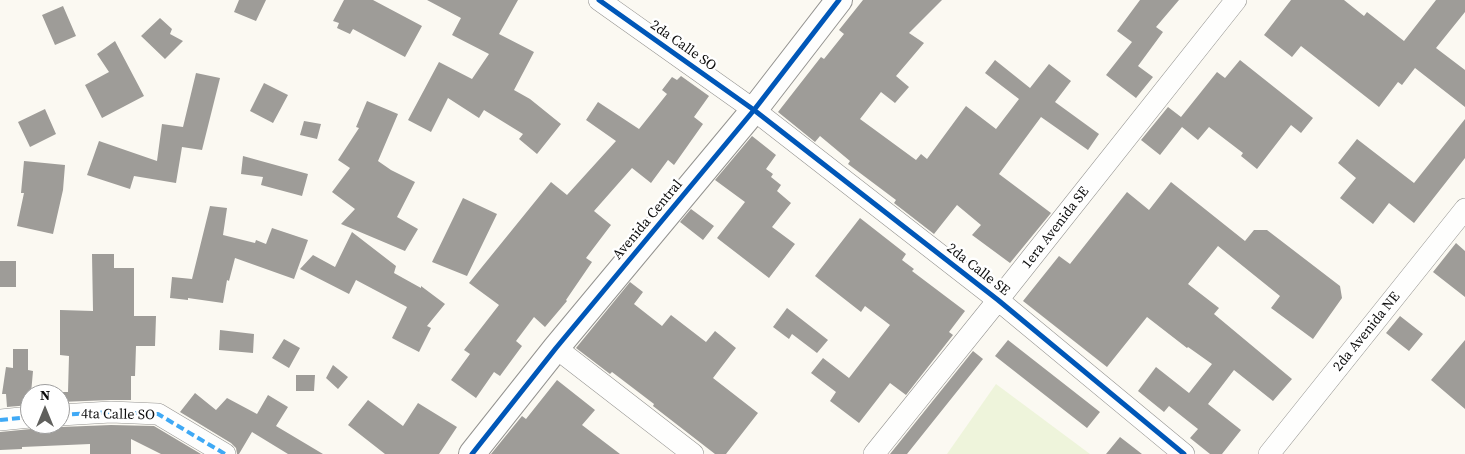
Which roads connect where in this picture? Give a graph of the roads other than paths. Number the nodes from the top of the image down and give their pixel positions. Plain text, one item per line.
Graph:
1 (599, 0) edge
2 (839, 0) edge
3 (1236, 0) edge
4 (754, 110) junction
5 (1465, 209) edge
6 (998, 300) junction
7 (556, 348) junction
8 (70, 414) edge
9 (20, 418) edge
10 (0, 420) edge
11 (225, 454) edge
12 (472, 454) edge
13 (693, 454) edge
14 (874, 454) edge
15 (1184, 454) edge
16 (1269, 454) edge

1 - 4 street, 2da Calle SO
2 - 4 street, Avenida Central
3 - 6 street, 1era Avenida SE
4 - 6 street, 2da Calle SE
4 - 7 street, Avenida Central
5 - 16 street, 2da Avenida NE
6 - 14 street, 1era Avenida SE
6 - 15 street, 2da Calle SE
7 - 12 street, Avenida Central
7 - 13 street
8 - 11 street, 4ta Calle SO
9 - 10 street

